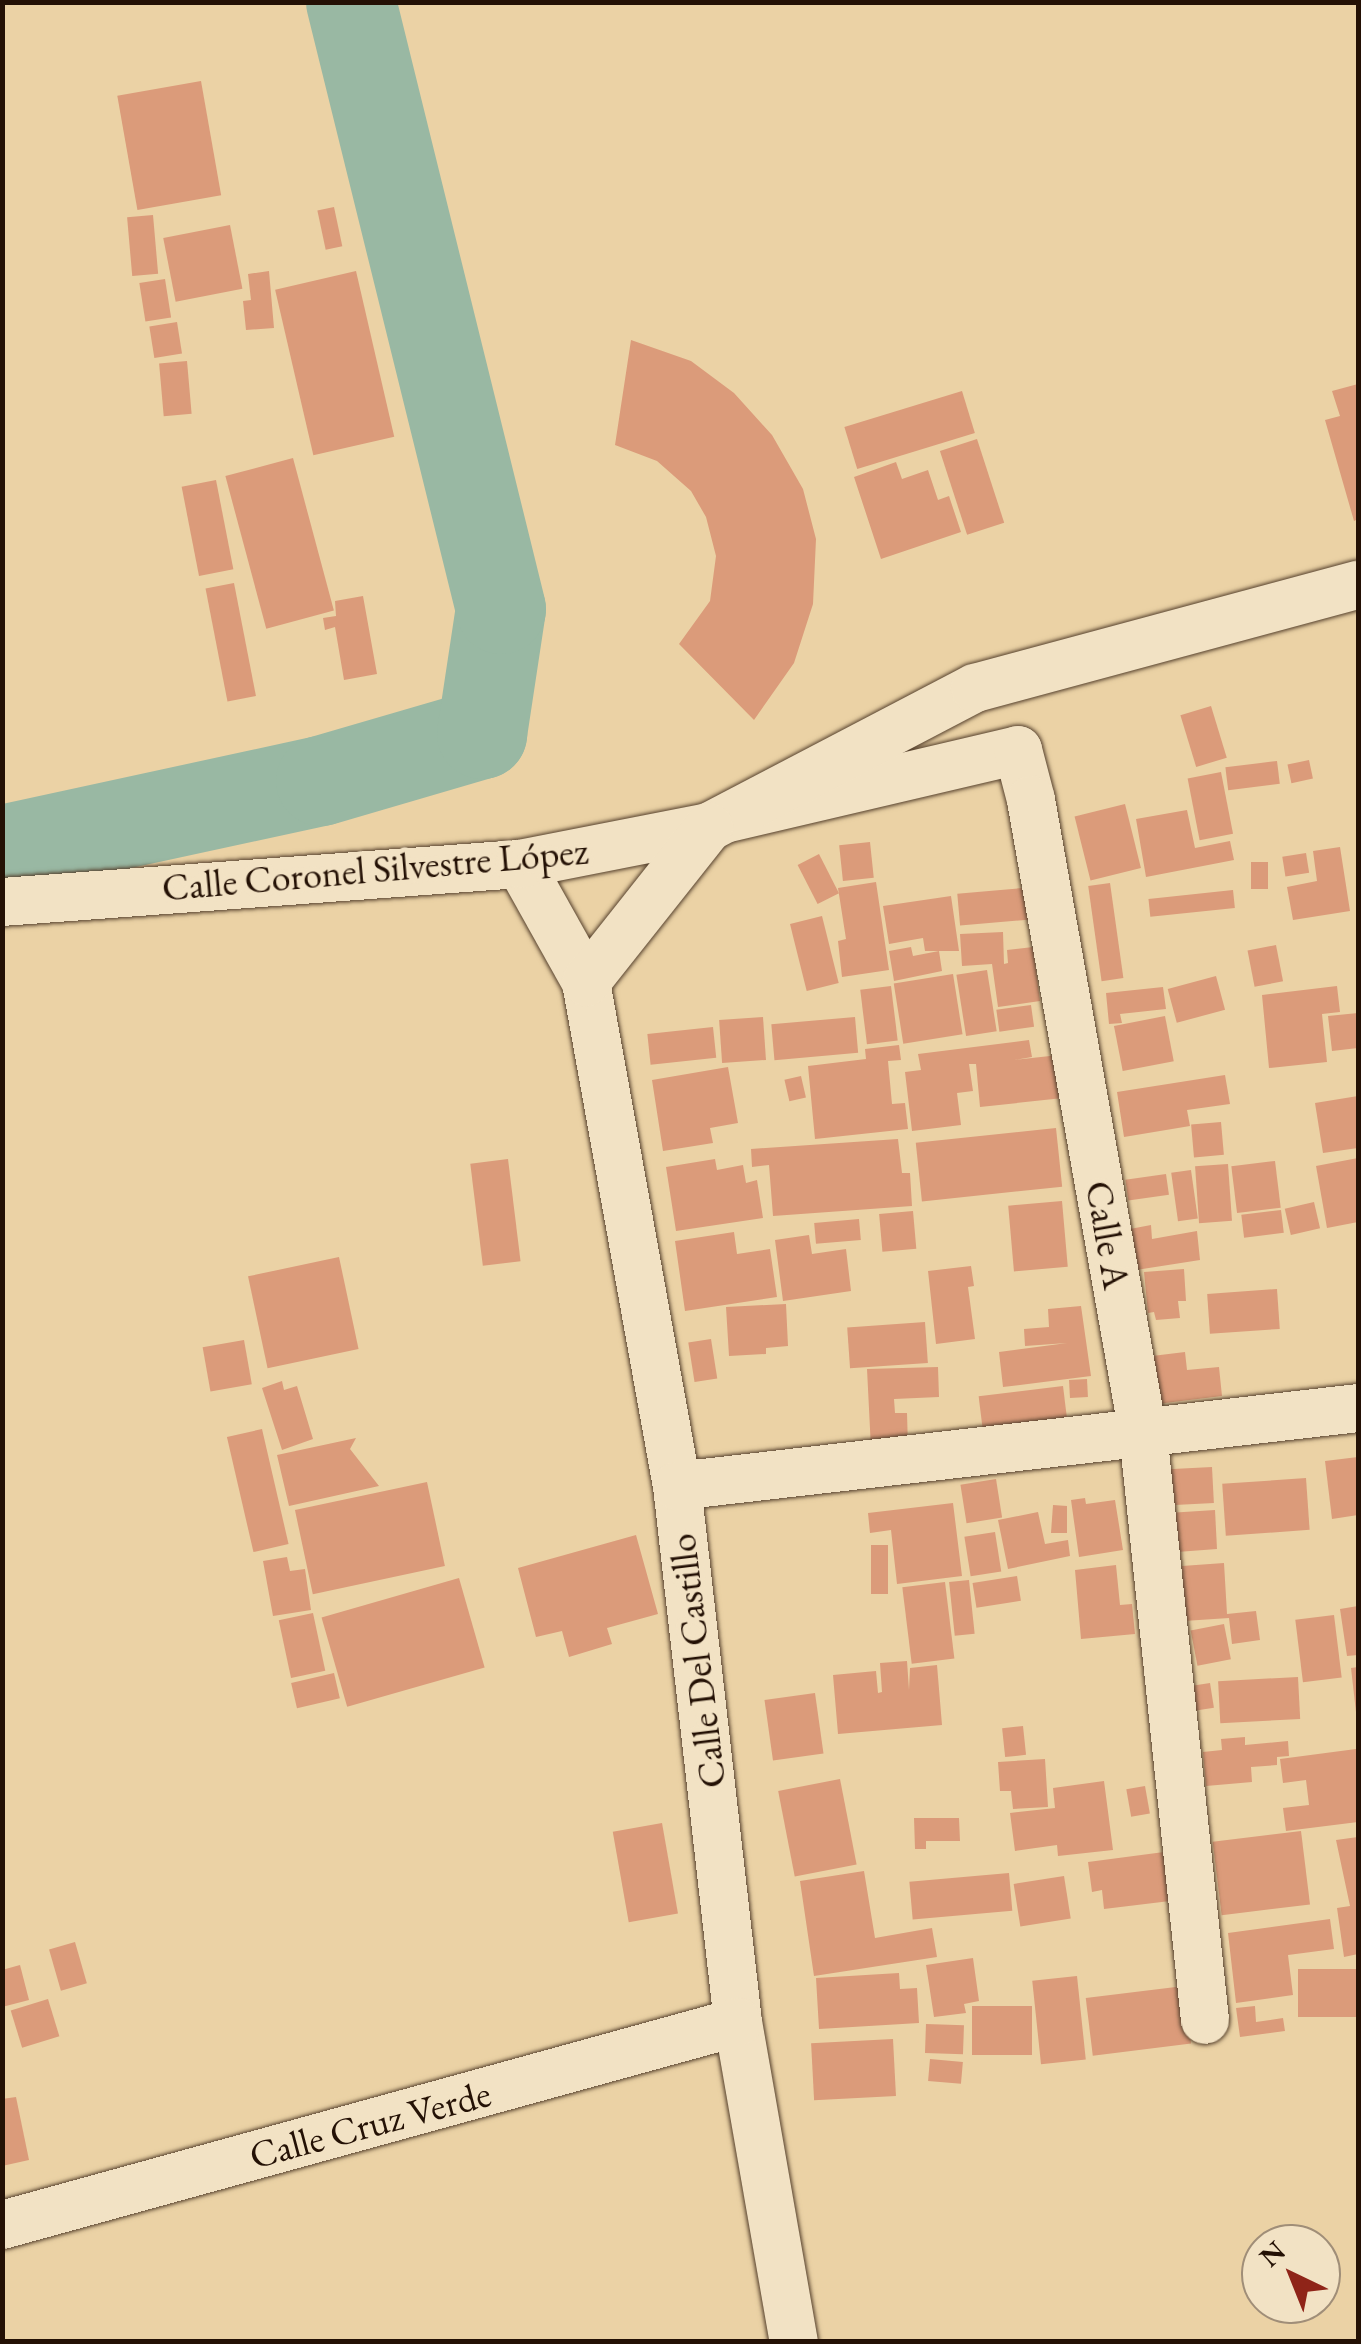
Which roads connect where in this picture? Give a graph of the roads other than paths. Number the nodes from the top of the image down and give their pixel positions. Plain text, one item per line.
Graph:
1 (1358, 584) edge
2 (719, 823) junction
3 (520, 864) junction
4 (2, 902) edge
5 (586, 982) junction
6 (1358, 1408) edge
7 (1143, 1433) junction
8 (676, 1486) junction
9 (1205, 2020) dead end
10 (738, 2022) junction
11 (2, 2225) edge
12 (794, 2342) edge

1 - 2 street, Calle Coronel Silvestre López
2 - 3 street, Calle Coronel Silvestre López
2 - 5 street
2 - 7 street, Calle A
3 - 4 street, Calle Coronel Silvestre López
3 - 5 street, Calle Del Castillo
5 - 8 street, Calle Del Castillo
6 - 7 street
7 - 8 street
7 - 9 street, Calle A
8 - 10 street, Calle Del Castillo
10 - 11 street, Calle Cruz Verde
10 - 12 street, Calle Del Castillo

